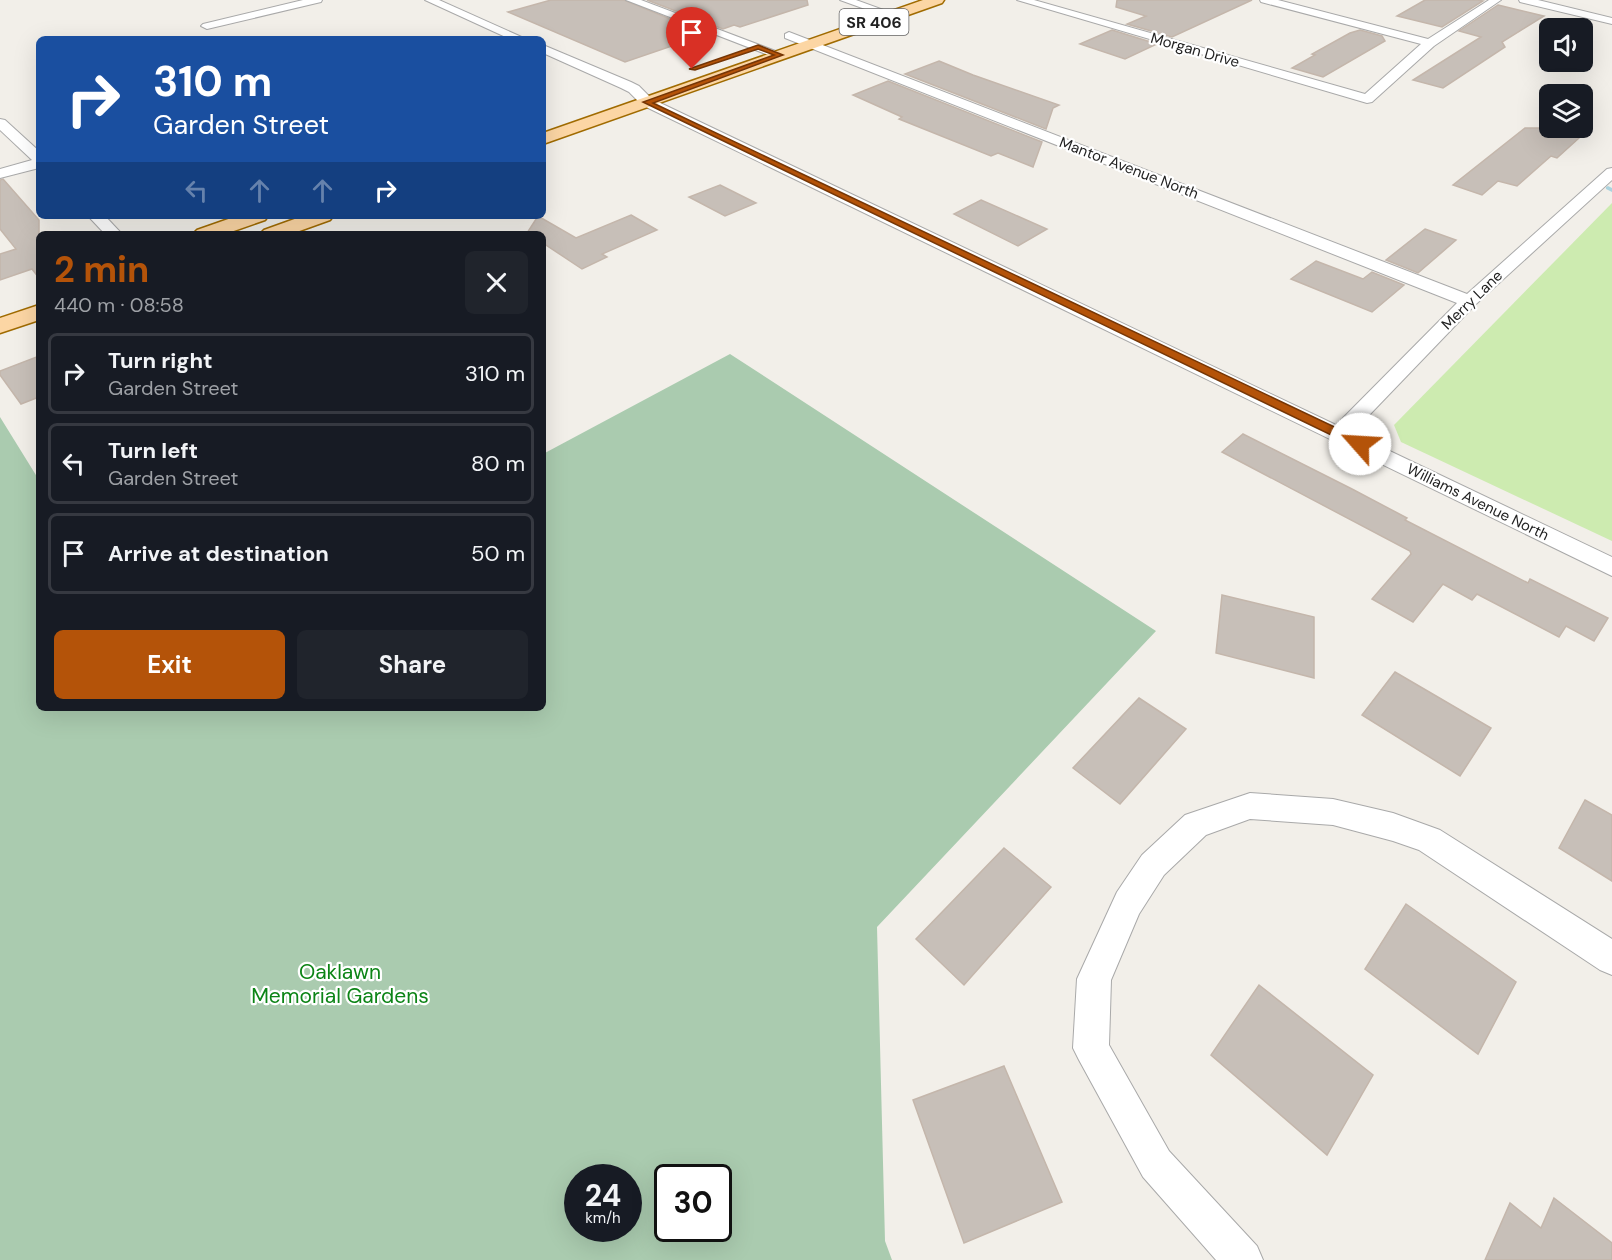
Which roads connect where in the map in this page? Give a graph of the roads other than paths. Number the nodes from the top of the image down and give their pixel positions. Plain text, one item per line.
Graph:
1 (317, 0) edge
2 (430, 0) edge
3 (631, 0) edge
4 (845, 0) edge
5 (938, 0) edge
6 (1022, 0) edge
7 (1265, 0) edge
8 (1496, 0) edge
9 (1524, 0) edge
10 (870, 8) junction
11 (894, 8) edge
12 (1612, 21) edge
13 (207, 26) dead end
14 (513, 36) edge
15 (789, 36) junction
16 (1430, 43) junction
17 (810, 44) junction
18 (758, 46) junction
19 (546, 50) edge
20 (780, 55) junction
21 (725, 58) dead end
22 (652, 83) dead end
23 (614, 96) dead end
24 (640, 96) junction
25 (0, 123) edge
26 (546, 138) edge
27 (36, 158) edge
28 (36, 162) edge
29 (0, 174) edge
30 (1610, 176) edge
31 (99, 219) edge
32 (249, 219) edge
33 (314, 219) edge
34 (111, 231) edge
35 (213, 231) edge
36 (280, 231) edge
37 (1469, 301) junction
38 (36, 313) edge
39 (0, 326) edge
40 (1339, 434) junction
41 (1612, 567) edge
42 (1612, 958) edge
43 (1243, 1260) edge

1 - 13 street
2 - 14 street
3 - 18 street
4 - 10 street
5 - 11 main road, SR 406
6 - 16 street, Morgan Drive
7 - 16 street
8 - 16 street
9 - 12 street
10 - 11 main road, SR 406
10 - 15 main road, SR 406
11 - 17 main road, SR 406
15 - 17 street, Mantor Avenue North
15 - 18 main road, SR 406
17 - 20 main road, SR 406
17 - 37 street, Mantor Avenue North
18 - 20 street
18 - 21 main road, SR 406
19 - 24 street, Williams Avenue North
20 - 24 main road, SR 406
22 - 24 main road, SR 406
23 - 24 main road, SR 406
24 - 26 main road, SR 406
24 - 40 street, Williams Avenue North
25 - 27 street
28 - 29 street
30 - 37 street, Merry Lane
31 - 34 street
32 - 35 main road
33 - 36 main road
37 - 40 street, Merry Lane
38 - 39 main road
40 - 41 street, Williams Avenue North
42 - 43 street

